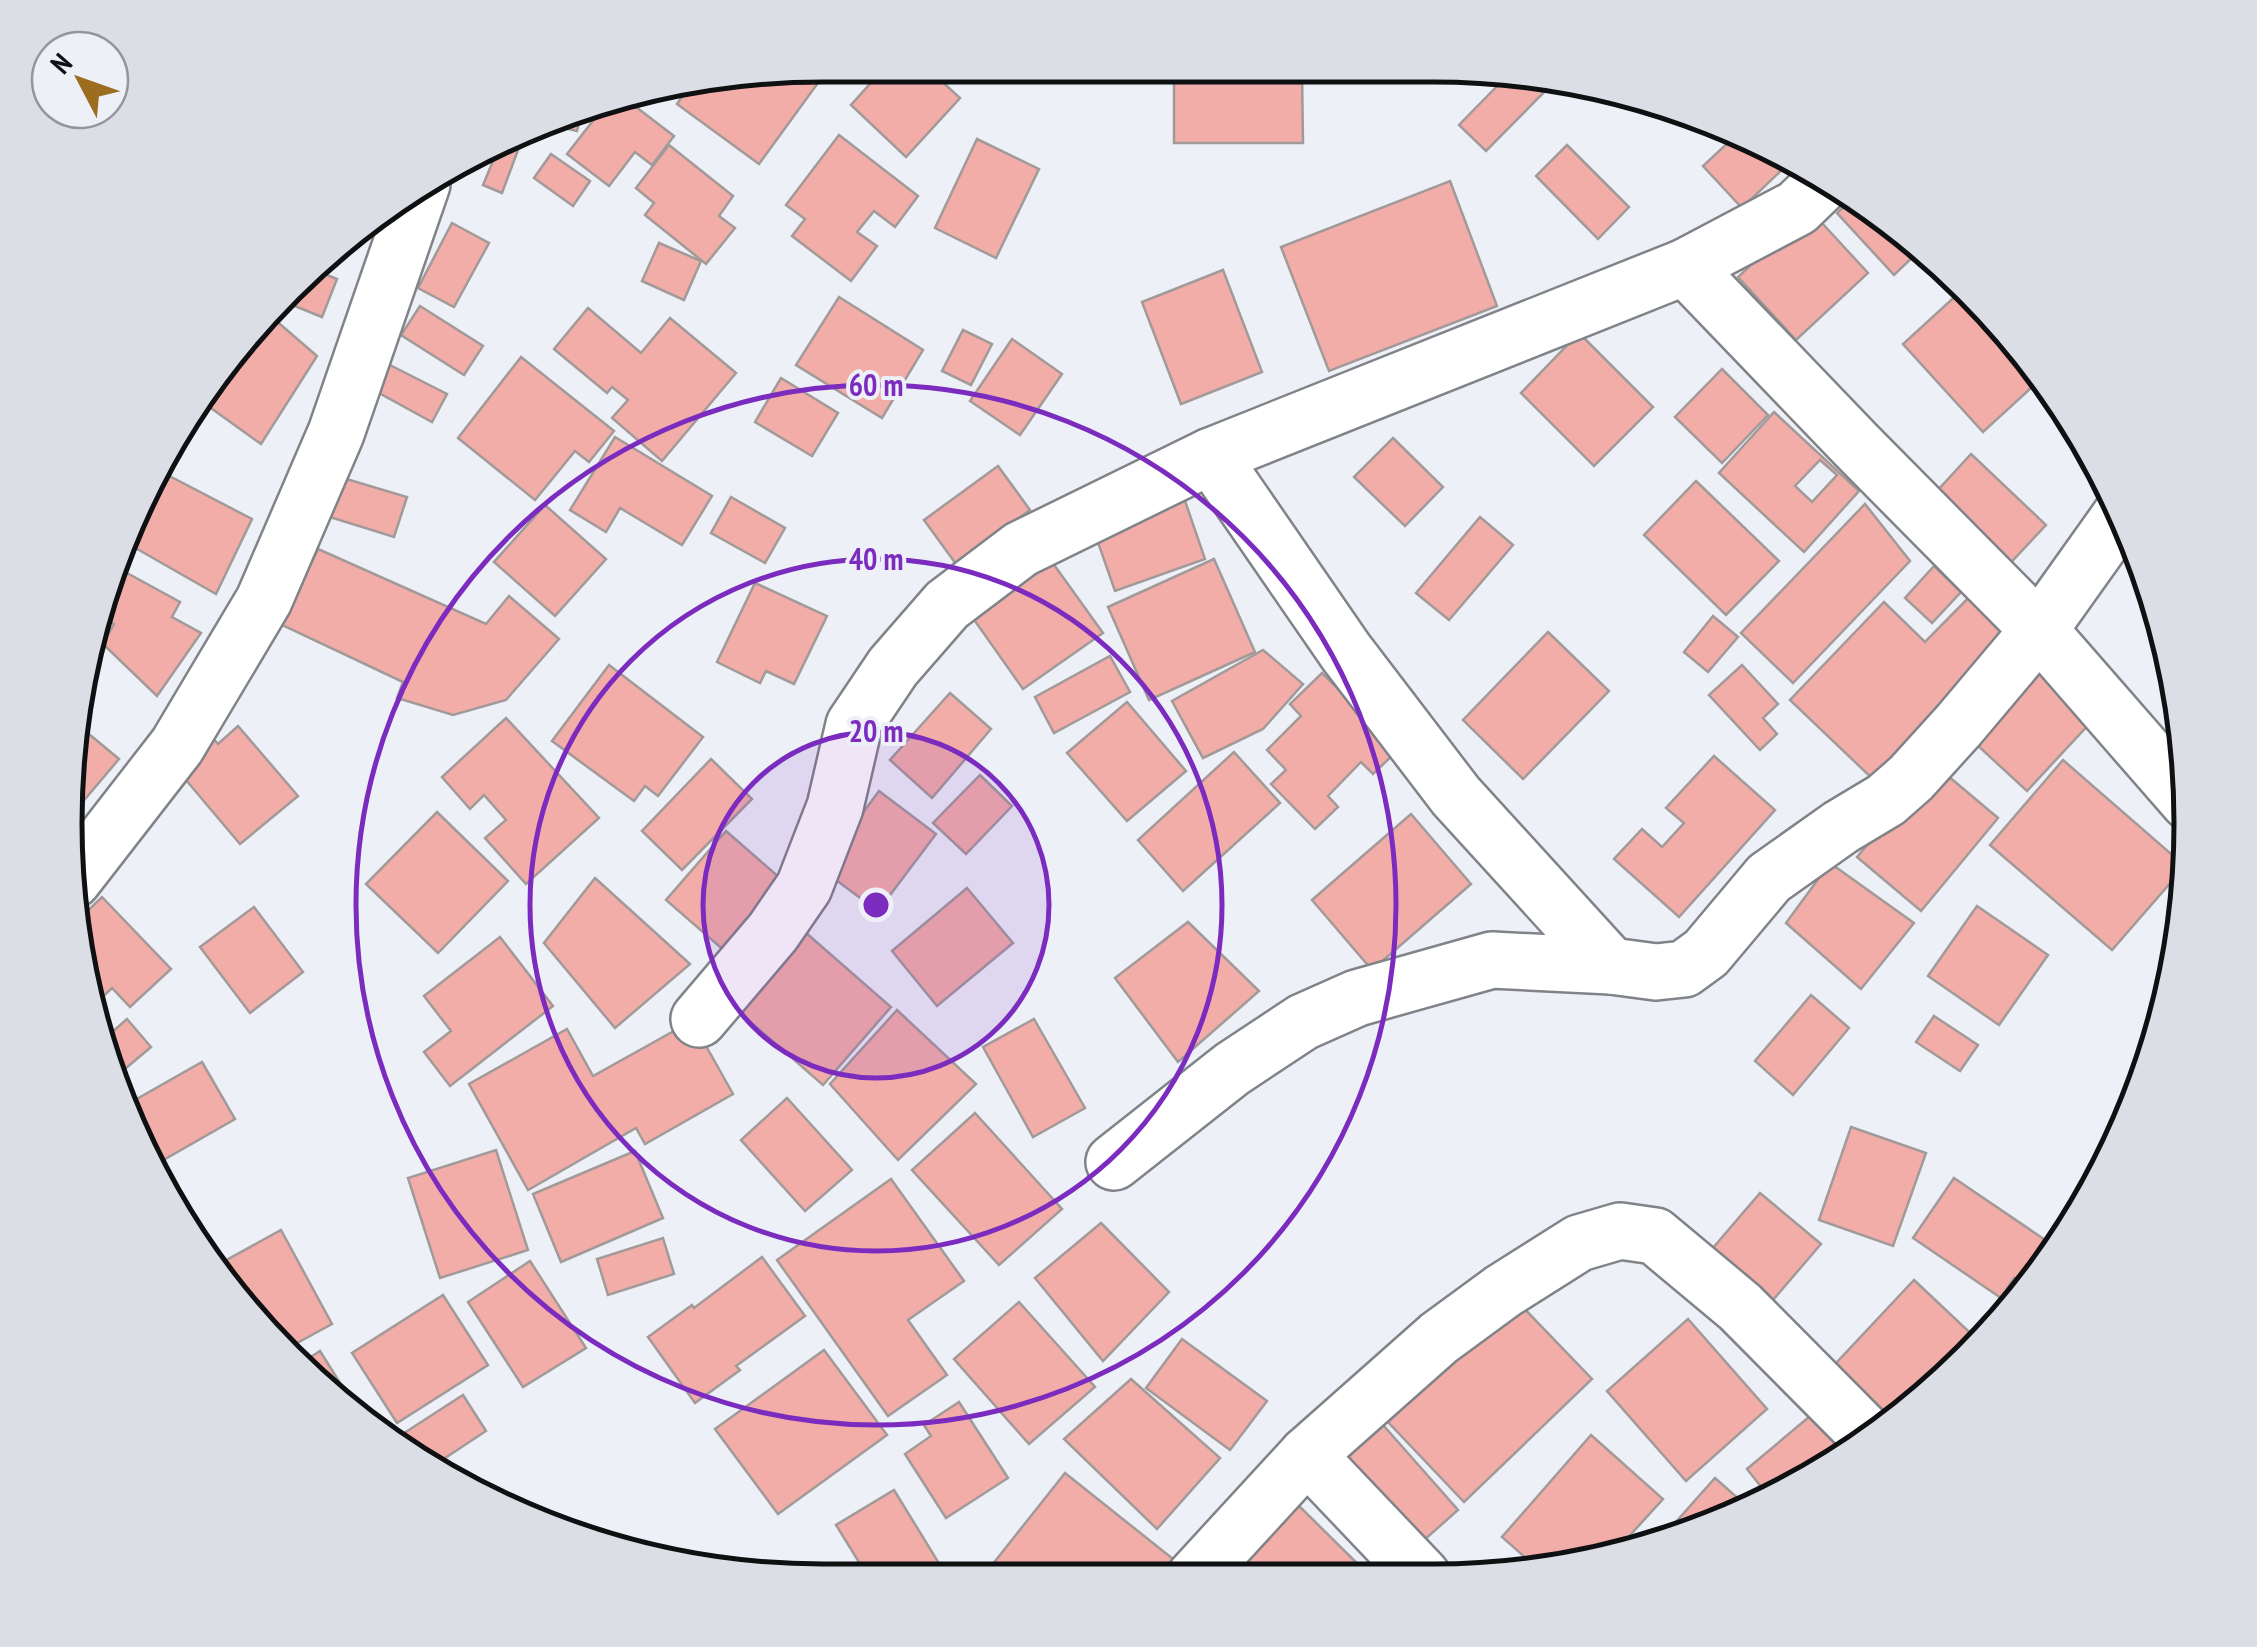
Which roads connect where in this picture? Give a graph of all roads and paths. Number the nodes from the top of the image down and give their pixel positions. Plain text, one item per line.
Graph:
1 (1816, 189) edge
2 (415, 205) edge
3 (1685, 266) junction
4 (1211, 456) junction
5 (2112, 527) edge
6 (2040, 630) junction
7 (2173, 783) edge
8 (84, 866) edge
9 (1611, 966) junction
10 (699, 1019) dead end
11 (1114, 1162) dead end
12 (1861, 1429) edge
13 (1307, 1455) junction
14 (1207, 1564) edge
15 (1411, 1564) edge

1 - 3 street
2 - 8 street
3 - 4 street
3 - 6 street
4 - 9 street
4 - 10 street
5 - 6 street
6 - 7 street
6 - 9 street
9 - 11 street
12 - 13 street
13 - 14 street
13 - 15 street

